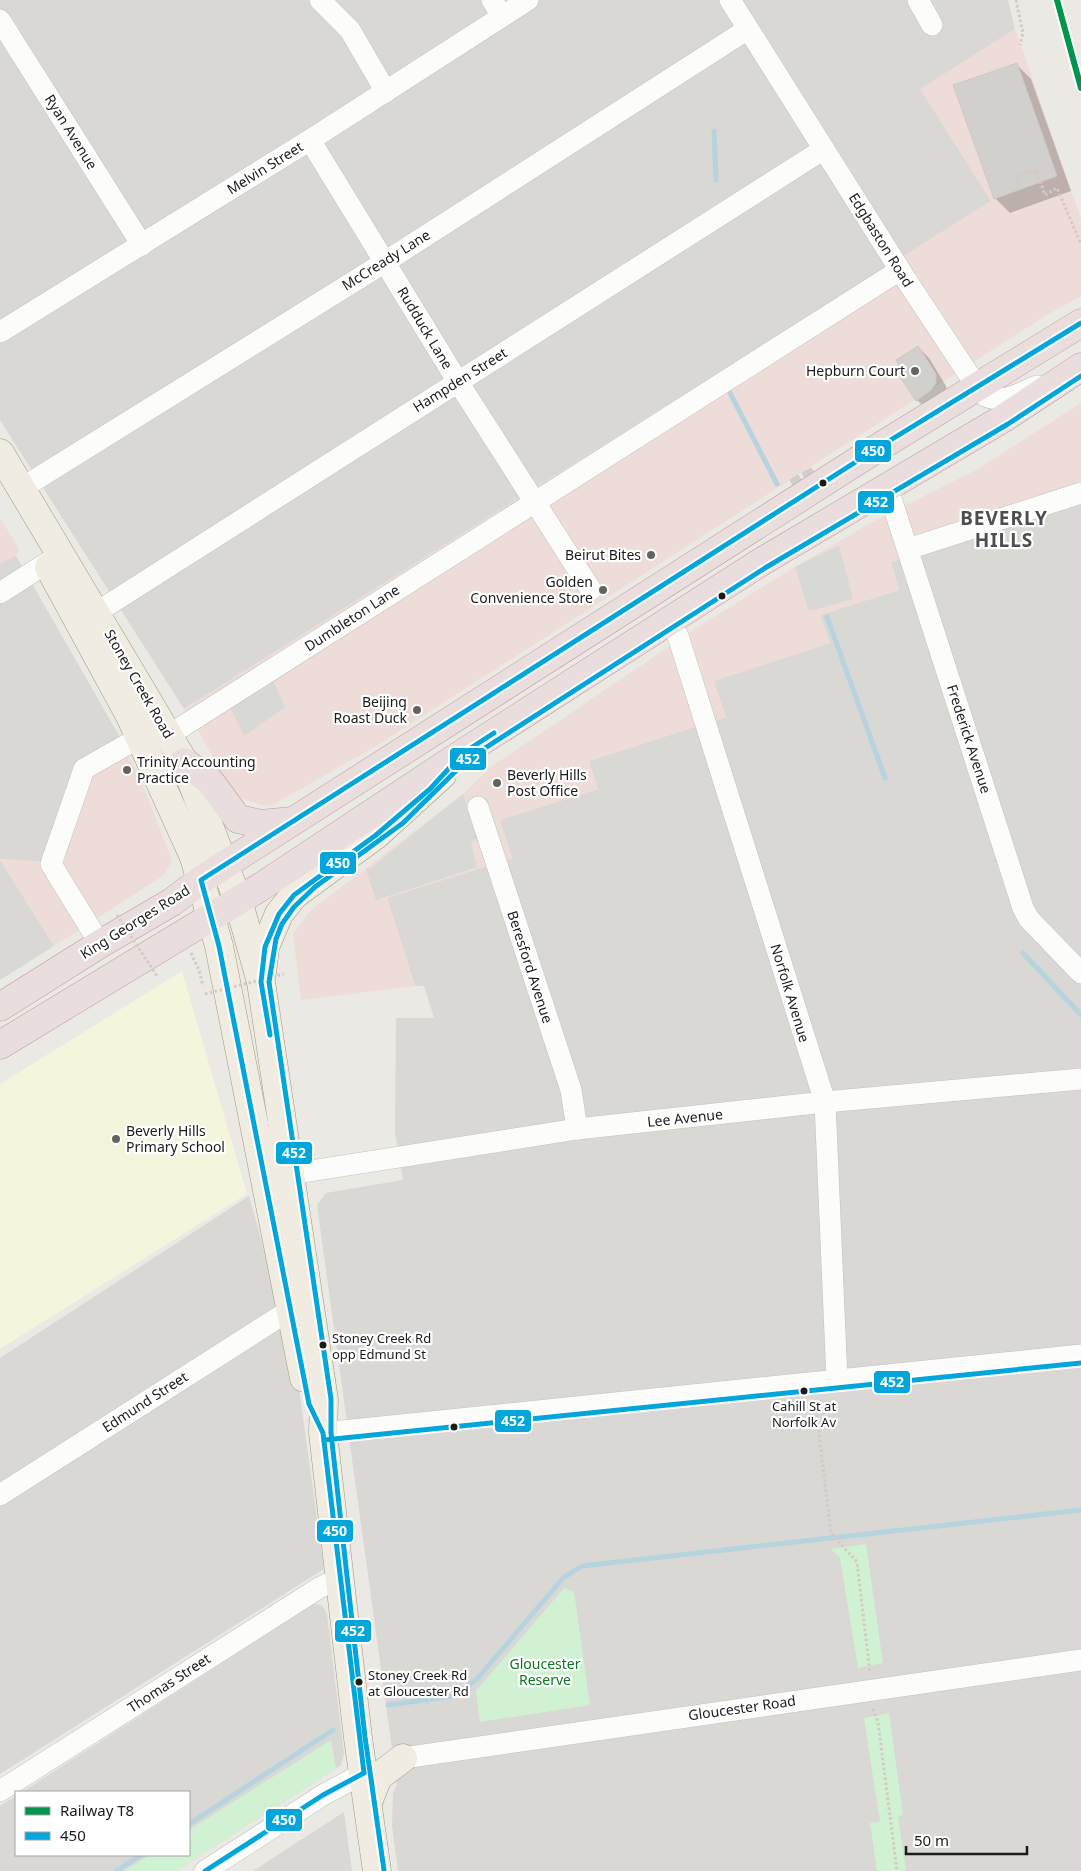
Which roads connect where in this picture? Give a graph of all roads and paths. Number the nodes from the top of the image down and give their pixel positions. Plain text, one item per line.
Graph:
1 (320, 0) edge
2 (528, 0) edge
3 (730, 0) edge
4 (918, 0) edge
5 (1016, 0) edge
6 (497, 8) edge
7 (0, 20) edge
8 (932, 24) dead end
9 (748, 29) junction
10 (1020, 45) dead end
11 (386, 92) junction
12 (310, 140) junction
13 (824, 149) junction
14 (1019, 184) dead end
15 (1081, 244) edge
16 (142, 245) junction
17 (385, 262) junction
18 (900, 270) junction
19 (1081, 323) edge
20 (0, 332) edge
21 (1078, 369) edge
22 (458, 382) junction
23 (976, 386) junction
24 (0, 453) edge
25 (11, 486) edge
26 (887, 486) junction
27 (1081, 493) edge
28 (535, 500) junction
29 (908, 549) junction
30 (54, 558) junction
31 (591, 590) dead end
32 (0, 593) edge
33 (97, 612) junction
34 (668, 621) junction
35 (168, 735) junction
36 (140, 737) junction
37 (463, 753) junction
38 (184, 762) junction
39 (478, 807) dead end
40 (296, 820) junction
41 (226, 866) junction
42 (201, 880) junction
43 (238, 900) junction
44 (118, 915) dead end
45 (212, 918) junction
46 (100, 944) junction
47 (192, 954) dead end
48 (1081, 973) edge
49 (157, 976) dead end
50 (273, 978) junction
51 (0, 1007) edge
52 (0, 1045) edge
53 (1081, 1079) edge
54 (825, 1102) junction
55 (578, 1129) junction
56 (291, 1174) junction
57 (290, 1310) junction
58 (1081, 1355) edge
59 (837, 1380) junction
60 (323, 1433) junction
61 (0, 1495) edge
62 (840, 1543) dead end
63 (340, 1578) junction
64 (1081, 1660) edge
65 (359, 1741) junction
66 (403, 1758) junction
67 (364, 1773) junction
68 (0, 1791) edge
69 (368, 1802) junction
70 (205, 1871) edge
71 (377, 1871) edge

1 - 11 street
2 - 6 street, Melvin Street
3 - 9 street, Edgbaston Road
4 - 8 street
5 - 10 path
6 - 11 street, Melvin Street
7 - 16 street, Ryan Avenue
9 - 13 street, Edgbaston Road
9 - 17 street, McCready Lane
11 - 12 street, Melvin Street
12 - 16 street, Melvin Street
12 - 17 street, Rudduck Lane
13 - 18 street, Edgbaston Road
13 - 22 street, Hampden Street
14 - 15 path
16 - 20 street, Melvin Street
17 - 22 street, Rudduck Lane
17 - 25 street, McCready Lane
18 - 23 street, Edgbaston Road
18 - 28 street, Dumbleton Lane
19 - 23 highway, King Georges Road
21 - 23 street, Edgbaston Road
21 - 26 highway
22 - 28 street, Rudduck Lane
22 - 33 street, Hampden Street
23 - 40 highway, King Georges Road
24 - 25 main road, Stoney Creek Road
25 - 30 main road, Stoney Creek Road
26 - 29 street, Frederick Avenue
26 - 34 highway
27 - 29 street
28 - 31 street, Rudduck Lane
28 - 35 street, Dumbleton Lane
29 - 48 street, Frederick Avenue
30 - 32 street
30 - 33 main road, Stoney Creek Road
30 - 36 main road, Stoney Creek Road
33 - 35 main road, Stoney Creek Road
34 - 37 highway
34 - 54 street, Norfolk Avenue
35 - 38 main road, Stoney Creek Road
36 - 42 main road, Stoney Creek Road
36 - 46 street
37 - 43 highway
37 - 50 main road
38 - 40 highway
38 - 41 main road, Stoney Creek Road
39 - 55 street, Beresford Avenue
40 - 41 highway, King Georges Road
41 - 42 highway, King Georges Road
41 - 43 main road, Stoney Creek Road
42 - 45 main road, Stoney Creek Road
42 - 46 highway, King Georges Road
43 - 45 highway
43 - 50 main road, Stoney Creek Road
44 - 49 path, bridge
45 - 52 highway
45 - 57 main road, Stoney Creek Road
46 - 51 highway, King Georges Road
47 - 50 path, bridge
50 - 56 main road, Stoney Creek Road
53 - 54 street, Lee Avenue
54 - 55 street, Lee Avenue
54 - 59 street, Norfolk Avenue
55 - 56 street, Lee Avenue
56 - 60 main road, Stoney Creek Road
57 - 60 main road, Stoney Creek Road
57 - 61 street, Edmund Street
58 - 59 street
59 - 60 street
59 - 62 path
60 - 63 main road, Stoney Creek Road
63 - 65 main road, Stoney Creek Road
63 - 68 street, Thomas Street
64 - 66 street, Gloucester Road
65 - 66 main road
65 - 67 main road, Stoney Creek Road
66 - 69 main road
67 - 69 main road, Stoney Creek Road
67 - 70 street
69 - 71 main road, Stoney Creek Road

